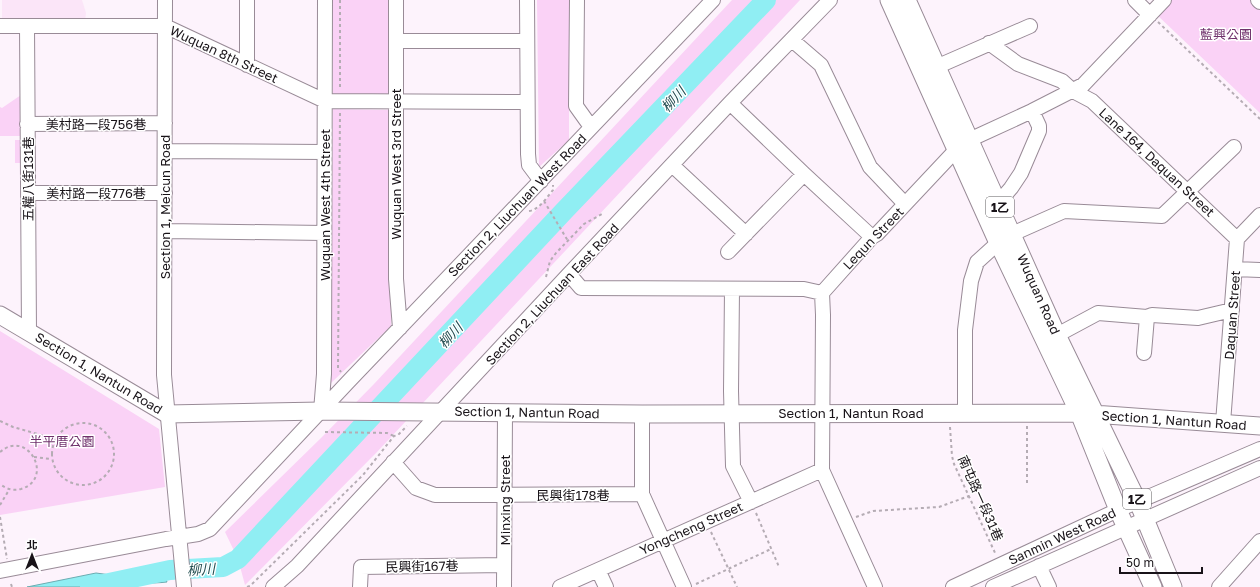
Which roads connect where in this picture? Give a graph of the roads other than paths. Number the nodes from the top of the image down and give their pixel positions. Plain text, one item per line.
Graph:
1 (165, 0) edge
2 (247, 0) edge
3 (325, 0) edge
4 (396, 0) edge
5 (527, 0) edge
6 (577, 0) edge
7 (713, 0) edge
8 (830, 0) edge
9 (889, 0) edge
10 (1135, 0) edge
11 (1164, 0) edge
12 (910, 1) edge
13 (1150, 14) junction
14 (0, 26) edge
15 (27, 26) junction
16 (164, 26) junction
17 (1030, 26) dead end
18 (527, 40) junction
19 (792, 40) junction
20 (396, 41) junction
21 (989, 43) junction
22 (247, 65) junction
23 (936, 67) junction
24 (1073, 91) junction
25 (325, 101) junction
26 (396, 102) junction
27 (527, 102) junction
28 (730, 103) junction
29 (1032, 111) junction
30 (165, 123) junction
31 (27, 124) junction
32 (592, 127) junction
33 (963, 145) junction
34 (1234, 147) dead end
35 (165, 151) junction
36 (324, 152) junction
37 (672, 165) junction
38 (804, 174) junction
39 (547, 183) junction
40 (1188, 192) junction
41 (28, 193) junction
42 (165, 193) junction
43 (998, 203) junction
44 (905, 204) junction
45 (1260, 215) edge
46 (165, 231) junction
47 (324, 233) junction
48 (746, 234) junction
49 (1012, 234) junction
50 (872, 237) junction
51 (1237, 239) junction
52 (998, 243) junction
53 (728, 252) dead end
54 (1235, 268) junction
55 (1260, 270) edge
56 (569, 274) junction
57 (732, 289) junction
58 (822, 293) junction
59 (1232, 310) junction
60 (0, 315) edge
61 (1147, 317) junction
62 (400, 328) junction
63 (29, 332) junction
64 (1057, 335) junction
65 (1144, 353) dead end
66 (321, 411) junction
67 (441, 411) junction
68 (505, 412) junction
69 (957, 412) junction
70 (732, 413) junction
71 (823, 413) junction
72 (167, 414) junction
73 (642, 414) junction
74 (1087, 414) junction
75 (1223, 423) junction
76 (1260, 426) edge
77 (1260, 449) edge
78 (393, 462) junction
79 (1260, 468) edge
80 (822, 470) junction
81 (642, 494) junction
82 (505, 495) junction
83 (751, 502) junction
84 (1138, 502) junction
85 (1118, 510) junction
86 (1144, 518) junction
87 (1126, 527) junction
88 (179, 536) junction
89 (663, 541) junction
90 (1260, 541) edge
91 (504, 565) junction
92 (1039, 566) junction
93 (598, 570) junction
94 (4, 571) edge
95 (690, 586) edge
96 (184, 587) edge
97 (273, 587) edge
98 (360, 587) edge
99 (504, 587) edge
100 (560, 587) edge
101 (606, 587) edge
102 (875, 587) edge
103 (953, 587) edge
104 (993, 587) edge
105 (1049, 587) edge
106 (1153, 587) edge
107 (1173, 587) edge
108 (1219, 587) edge

1 - 16 street, Section 1, Meicun Road
2 - 22 street
3 - 25 street, Wuquan West 4th Street
4 - 20 street, Wuquan West 3rd Street
5 - 18 street
6 - 32 street
7 - 32 street, Section 2, Liuchuan West Road
8 - 19 street, Section 2, Liuchuan East Road
9 - 33 main road, Wuquan Road / 1乙
10 - 13 street
11 - 13 street, Lequn Street
12 - 23 main road, Wuquan Road / 1乙
13 - 24 street, Lequn Street
14 - 15 street, Wuquan 8th Street
15 - 16 street, Wuquan 8th Street
15 - 31 street, 五權八街131巷
16 - 22 street, Wuquan 8th Street
16 - 30 street, Section 1, Meicun Road
17 - 21 street
18 - 20 street
18 - 27 street
19 - 28 street, Section 2, Liuchuan East Road
19 - 44 street
20 - 26 street, Wuquan West 3rd Street
21 - 23 street
21 - 24 street, Lane 164, Daquan Street
22 - 25 street, Wuquan 8th Street
23 - 33 main road, Wuquan Road / 1乙
24 - 29 street, Lequn Street
24 - 40 street, Lane 164, Daquan Street
25 - 26 street, Wuquan 8th Street
25 - 36 street, Wuquan West 4th Street
26 - 27 street, Wuquan 8th Street
26 - 62 street, Wuquan West 3rd Street
27 - 39 street
28 - 37 street, Section 2, Liuchuan East Road
28 - 38 street
29 - 33 street, Lequn Street
29 - 43 street
30 - 31 street, 美村路一段756巷
30 - 35 street, Section 1, Meicun Road
31 - 41 street, 五權八街131巷
32 - 39 street, Section 2, Liuchuan West Road
33 - 43 main road, Wuquan Road / 1乙
33 - 44 street, Lequn Street
33 - 52 main road, Wuquan Road / 1乙
34 - 40 street
35 - 36 street
35 - 42 street, Section 1, Meicun Road
36 - 47 street, Wuquan West 4th Street
37 - 48 street
37 - 56 street, Section 2, Liuchuan East Road
38 - 48 street
38 - 50 street
39 - 62 street, Section 2, Liuchuan West Road
40 - 49 street
40 - 51 street, Lane 164, Daquan Street
41 - 42 street, 美村路一段776巷
41 - 63 street, 五權八街131巷
42 - 46 street, Section 1, Meicun Road
43 - 49 main road, Wuquan Road / 1乙
44 - 50 street, Lequn Street
45 - 51 street
46 - 47 street
46 - 72 street, Section 1, Meicun Road
47 - 66 street, Wuquan West 4th Street
48 - 53 street
49 - 64 main road, Wuquan Road / 1乙
50 - 58 street, Lequn Street
51 - 54 street, Daquan Street
52 - 69 street
52 - 74 main road, Wuquan Road / 1乙
54 - 55 street
54 - 59 street, Daquan Street
56 - 57 street
56 - 67 street, Section 2, Liuchuan East Road
57 - 58 street
57 - 70 street
58 - 71 street
59 - 61 street
59 - 75 street, Daquan Street
60 - 63 main road, Section 1, Nantun Road
61 - 64 street
61 - 65 street
62 - 66 street, Section 2, Liuchuan West Road
63 - 72 main road, Section 1, Nantun Road
64 - 74 main road, Wuquan Road / 1乙
66 - 67 main road, Section 1, Nantun Road
66 - 72 main road, Section 1, Nantun Road
66 - 88 street, Section 2, Liuchuan West Road
67 - 68 main road, Section 1, Nantun Road
67 - 78 street, Section 2, Liuchuan East Road
68 - 73 main road, Section 1, Nantun Road
68 - 82 street, Minxing Street
69 - 71 main road, Section 1, Nantun Road
69 - 74 main road, Section 1, Nantun Road
70 - 71 main road, Section 1, Nantun Road
70 - 73 main road, Section 1, Nantun Road
70 - 83 street
71 - 80 street
72 - 88 street, Section 1, Meicun Road
73 - 81 street
74 - 75 main road, Section 1, Nantun Road
74 - 84 main road, Wuquan Road / 1乙
74 - 85 main road, Wuquan Road / 1乙
75 - 76 main road, Section 1, Nantun Road
77 - 84 street, Sanmin West Road
78 - 82 street, 民興街178巷
78 - 97 street, Section 2, Liuchuan East Road
79 - 86 street, Sanmin West Road
80 - 83 street, Yongcheng Street
80 - 102 street
81 - 82 street, 民興街178巷
81 - 89 street
82 - 91 street, Minxing Street
83 - 89 street, Yongcheng Street
84 - 85 street, Sanmin West Road
84 - 86 main road, Wuquan Road / 1乙
85 - 87 main road, Wuquan Road / 1乙
85 - 103 street, Sanmin West Road
86 - 87 street, Sanmin West Road
86 - 107 main road, Wuquan Road / 1乙
87 - 92 street, Sanmin West Road
87 - 106 main road, Wuquan Road / 1乙
88 - 94 street, Section 2, Liuchuan West Road
88 - 96 street, Section 1, Meicun Road
89 - 93 street, Yongcheng Street
89 - 95 street
90 - 108 street
91 - 98 street, 民興街167巷
91 - 99 street, Minxing Street
92 - 104 street, Sanmin West Road
92 - 105 street
93 - 100 street, Yongcheng Street
93 - 101 street

